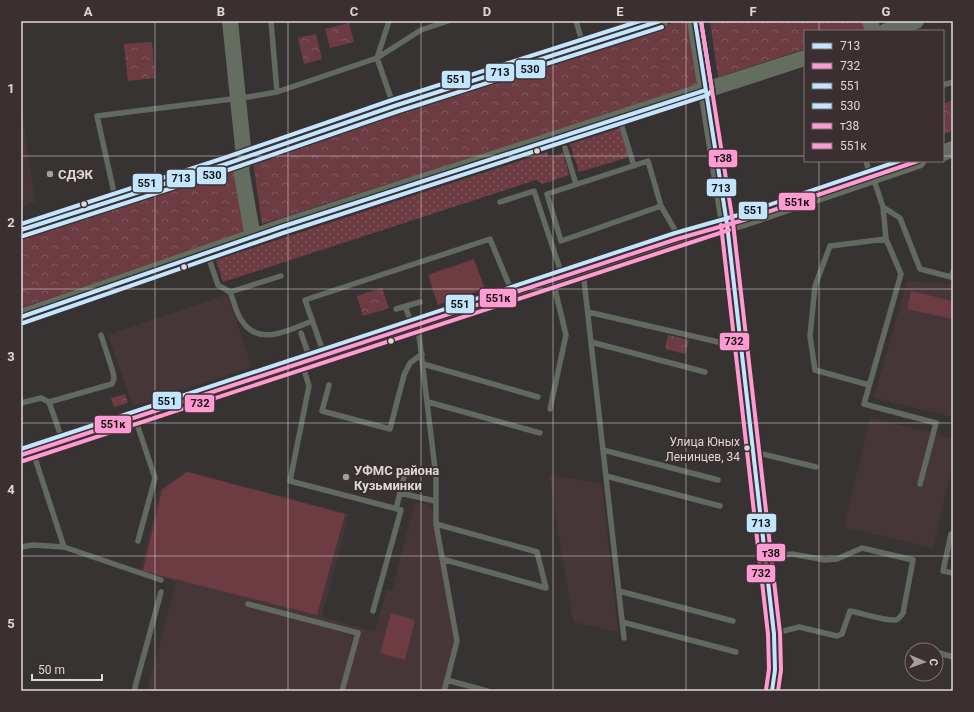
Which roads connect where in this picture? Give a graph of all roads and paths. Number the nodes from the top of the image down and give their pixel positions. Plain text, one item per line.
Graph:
1 (230, 21) edge
2 (271, 21) edge
3 (389, 21) edge
4 (448, 21) edge
5 (576, 21) edge
6 (660, 21) edge
7 (695, 21) edge
8 (916, 21) edge
9 (889, 30) edge
10 (583, 46) junction
11 (377, 58) junction
12 (804, 58) edge
13 (706, 90) junction
14 (277, 92) junction
15 (238, 98) junction
16 (394, 106) junction
17 (619, 118) junction
18 (565, 148) dead end
19 (248, 156) junction
20 (866, 162) edge
21 (915, 162) edge
22 (634, 166) junction
23 (872, 177) junction
24 (576, 184) junction
25 (116, 199) junction
26 (500, 202) dead end
27 (661, 206) junction
28 (883, 207) junction
29 (727, 224) junction
30 (21, 230) edge
31 (268, 233) junction
32 (251, 237) junction
33 (677, 239) junction
34 (886, 239) junction
35 (207, 253) junction
36 (583, 271) junction
37 (953, 272) edge
38 (281, 276) dead end
39 (558, 279) junction
40 (230, 292) junction
41 (512, 294) junction
42 (420, 302) dead end
43 (406, 306) junction
44 (396, 309) dead end
45 (588, 312) junction
46 (21, 317) edge
47 (312, 322) junction
48 (415, 325) junction
49 (301, 333) dead end
50 (101, 335) dead end
51 (591, 342) junction
52 (741, 348) junction
53 (422, 354) junction
54 (312, 359) junction
55 (423, 364) junction
56 (705, 372) dead end
57 (329, 385) dead end
58 (869, 385) junction
59 (538, 397) dead end
60 (49, 402) junction
61 (428, 402) junction
62 (21, 403) edge
63 (550, 409) dead end
64 (135, 418) junction
65 (540, 433) dead end
66 (63, 441) junction
67 (603, 450) junction
68 (753, 451) junction
69 (27, 453) edge
70 (816, 467) dead end
71 (606, 476) junction
72 (404, 477) dead end
73 (718, 480) dead end
74 (920, 484) dead end
75 (400, 493) junction
76 (435, 500) junction
77 (720, 506) dead end
78 (396, 509) junction
79 (436, 524) junction
80 (952, 533) edge
81 (138, 541) dead end
82 (64, 546) junction
83 (21, 547) edge
84 (765, 557) junction
85 (442, 559) junction
86 (953, 573) edge
87 (161, 580) dead end
88 (619, 591) junction
89 (161, 592) dead end
90 (248, 604) dead end
91 (373, 611) dead end
92 (733, 621) dead end
93 (622, 622) junction
94 (774, 634) junction
95 (624, 638) dead end
96 (736, 652) dead end
97 (447, 680) junction
98 (134, 691) edge
99 (342, 691) edge
100 (444, 691) edge
101 (487, 691) edge
102 (772, 691) edge

1 - 15 main road
2 - 14 lane
3 - 11 lane
4 - 11 lane
5 - 10 lane
6 - 10 main road
7 - 13 main road
8 - 9 main road
10 - 16 main road
11 - 14 lane
11 - 16 lane
12 - 13 main road
13 - 17 main road
13 - 29 main road
14 - 15 lane
15 - 19 main road
15 - 25 lane
16 - 19 main road
17 - 22 lane
17 - 31 main road
18 - 24 lane
19 - 25 main road
19 - 31 main road
19 - 32 main road
20 - 23 lane
21 - 23 main road
22 - 24 lane
22 - 27 lane
23 - 28 lane
23 - 29 main road
24 - 27 lane
25 - 30 main road
26 - 39 lane
27 - 33 lane
28 - 34 lane
28 - 37 lane
29 - 33 main road
29 - 52 main road
31 - 32 main road
32 - 35 main road
33 - 36 main road
34 - 58 lane
34 - 58 lane
35 - 40 lane
35 - 46 main road
36 - 39 main road
36 - 45 lane
38 - 40 lane
39 - 41 main road
39 - 63 lane
40 - 47 lane
41 - 47 lane
41 - 48 main road
42 - 43 lane
43 - 44 lane
43 - 48 lane
45 - 51 lane
45 - 52 lane
47 - 54 lane
48 - 53 lane
48 - 54 main road
49 - 54 lane
50 - 60 lane
51 - 56 lane
51 - 67 lane
52 - 68 main road
53 - 55 lane
53 - 57 lane
54 - 64 main road
54 - 78 lane
55 - 59 lane
55 - 61 lane
58 - 74 lane
60 - 62 lane
60 - 66 lane
61 - 65 lane
61 - 76 lane
64 - 66 main road
64 - 81 lane
66 - 69 main road
67 - 71 lane
67 - 73 lane
68 - 70 lane
68 - 84 main road
69 - 82 lane
71 - 77 lane
71 - 88 lane
72 - 75 lane
75 - 76 lane
75 - 78 lane
76 - 79 lane
78 - 91 lane
79 - 85 lane
79 - 85 lane
80 - 86 lane
82 - 83 lane
82 - 87 lane
84 - 94 main road
84 - 94 lane
85 - 97 lane
88 - 92 lane
88 - 93 lane
89 - 98 lane
90 - 99 lane
93 - 95 lane
93 - 96 lane
94 - 102 main road
97 - 100 lane
97 - 101 lane

